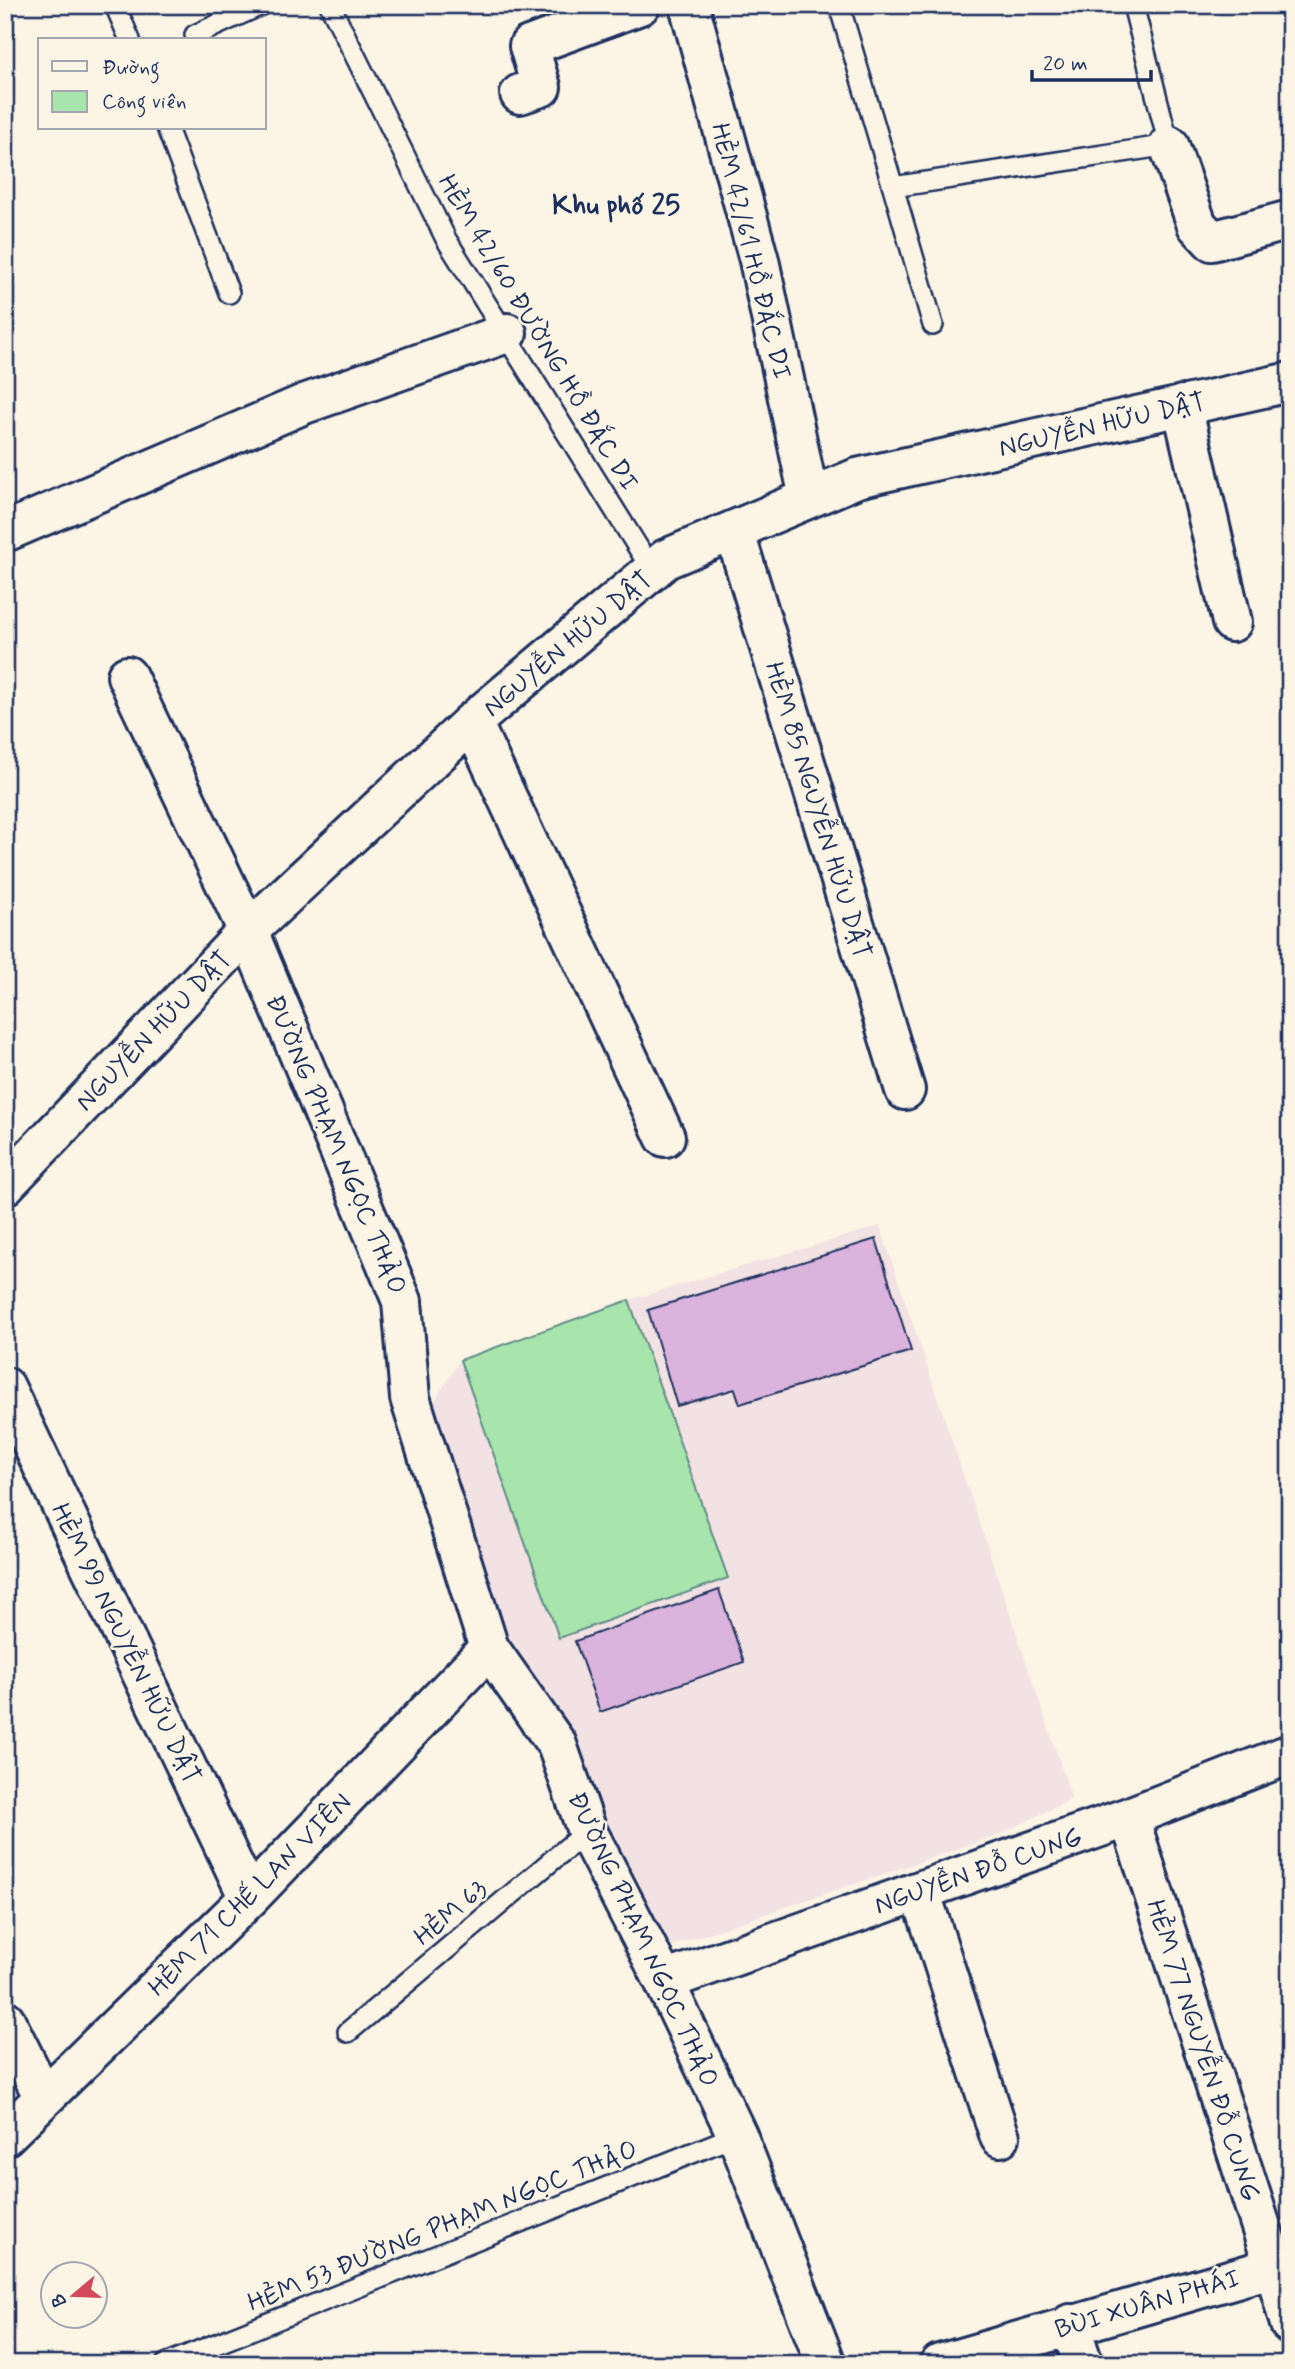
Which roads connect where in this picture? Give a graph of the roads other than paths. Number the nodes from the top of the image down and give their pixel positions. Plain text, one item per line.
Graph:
1 (115, 5) edge
2 (261, 5) edge
3 (330, 5) edge
4 (640, 5) edge
5 (690, 5) edge
6 (839, 5) edge
7 (1133, 5) edge
8 (195, 35) dead end
9 (129, 38) edge
10 (520, 93) dead end
11 (168, 130) edge
12 (1170, 145) junction
13 (893, 187) junction
14 (1290, 220) edge
15 (229, 293) dead end
16 (933, 325) dead end
17 (507, 334) junction
18 (1290, 382) edge
19 (1182, 405) junction
20 (809, 498) junction
21 (734, 530) junction
22 (5, 532) edge
23 (653, 570) junction
24 (1233, 622) dead end
25 (127, 676) dead end
26 (472, 722) junction
27 (248, 931) junction
28 (905, 1090) dead end
29 (665, 1137) dead end
30 (5, 1185) edge
31 (5, 1387) edge
32 (489, 1648) junction
33 (1290, 1754) edge
34 (1129, 1817) junction
35 (587, 1831) junction
36 (920, 1891) junction
37 (249, 1898) junction
38 (664, 1981) junction
39 (5, 2020) edge
40 (348, 2032) dead end
41 (44, 2098) junction
42 (737, 2135) junction
43 (5, 2136) edge
44 (1000, 2137) dead end
45 (1274, 2267) junction
46 (1290, 2324) edge
47 (1070, 2325) junction
48 (817, 2362) edge
49 (166, 2364) edge
50 (940, 2364) edge
51 (1083, 2364) edge

1 - 9 lane
2 - 8 lane
3 - 17 lane, HẺM 42/60 ĐƯỜNG HỒ ĐẮC DI
4 - 10 street
5 - 20 street, HẺM 42/61 HỒ ĐẮC DI
6 - 13 lane
7 - 12 lane
11 - 15 lane
12 - 13 lane
12 - 14 street
13 - 16 lane
17 - 22 street
17 - 23 lane, HẺM 42/60 ĐƯỜNG HỒ ĐẮC DI
18 - 19 street, NGUYỄN HỮU DẬT
19 - 20 street, NGUYỄN HỮU DẬT
19 - 24 street
20 - 21 street, NGUYỄN HỮU DẬT
21 - 23 street, NGUYỄN HỮU DẬT
21 - 28 street, HẺM 85 NGUYỄN HỮU DẬT
23 - 26 street, NGUYỄN HỮU DẬT
25 - 27 street, ĐƯỜNG PHẠM NGỌC THẢO
26 - 27 street, NGUYỄN HỮU DẬT
26 - 29 street
27 - 30 street, NGUYỄN HỮU DẬT
27 - 32 street, ĐƯỜNG PHẠM NGỌC THẢO
31 - 37 street, HẺM 99 NGUYỄN HỮU DẬT
32 - 35 street, ĐƯỜNG PHẠM NGỌC THẢO
32 - 37 street, HẺM 71 CHẾ LAN VIÊN
33 - 34 street, NGUYỄN ĐỖ CUNG
34 - 36 street, NGUYỄN ĐỖ CUNG
34 - 45 street, HẺM 77 NGUYỄN ĐỖ CUNG
35 - 38 street, ĐƯỜNG PHẠM NGỌC THẢO
35 - 40 lane, HẺM 63
36 - 38 street, NGUYỄN ĐỖ CUNG
36 - 44 street
37 - 41 street, HẺM 71 CHẾ LAN VIÊN
38 - 42 street, ĐƯỜNG PHẠM NGỌC THẢO
39 - 41 street
41 - 43 street, HẺM 71 CHẾ LAN VIÊN
42 - 48 street, ĐƯỜNG PHẠM NGỌC THẢO
42 - 49 lane, HẺM 53 ĐƯỜNG PHẠM NGỌC THẢO
45 - 46 street, HẺM 77 NGUYỄN ĐỖ CUNG
45 - 47 street, BÙI XUÂN PHÁI
47 - 50 street, BÙI XUÂN PHÁI
47 - 51 street

